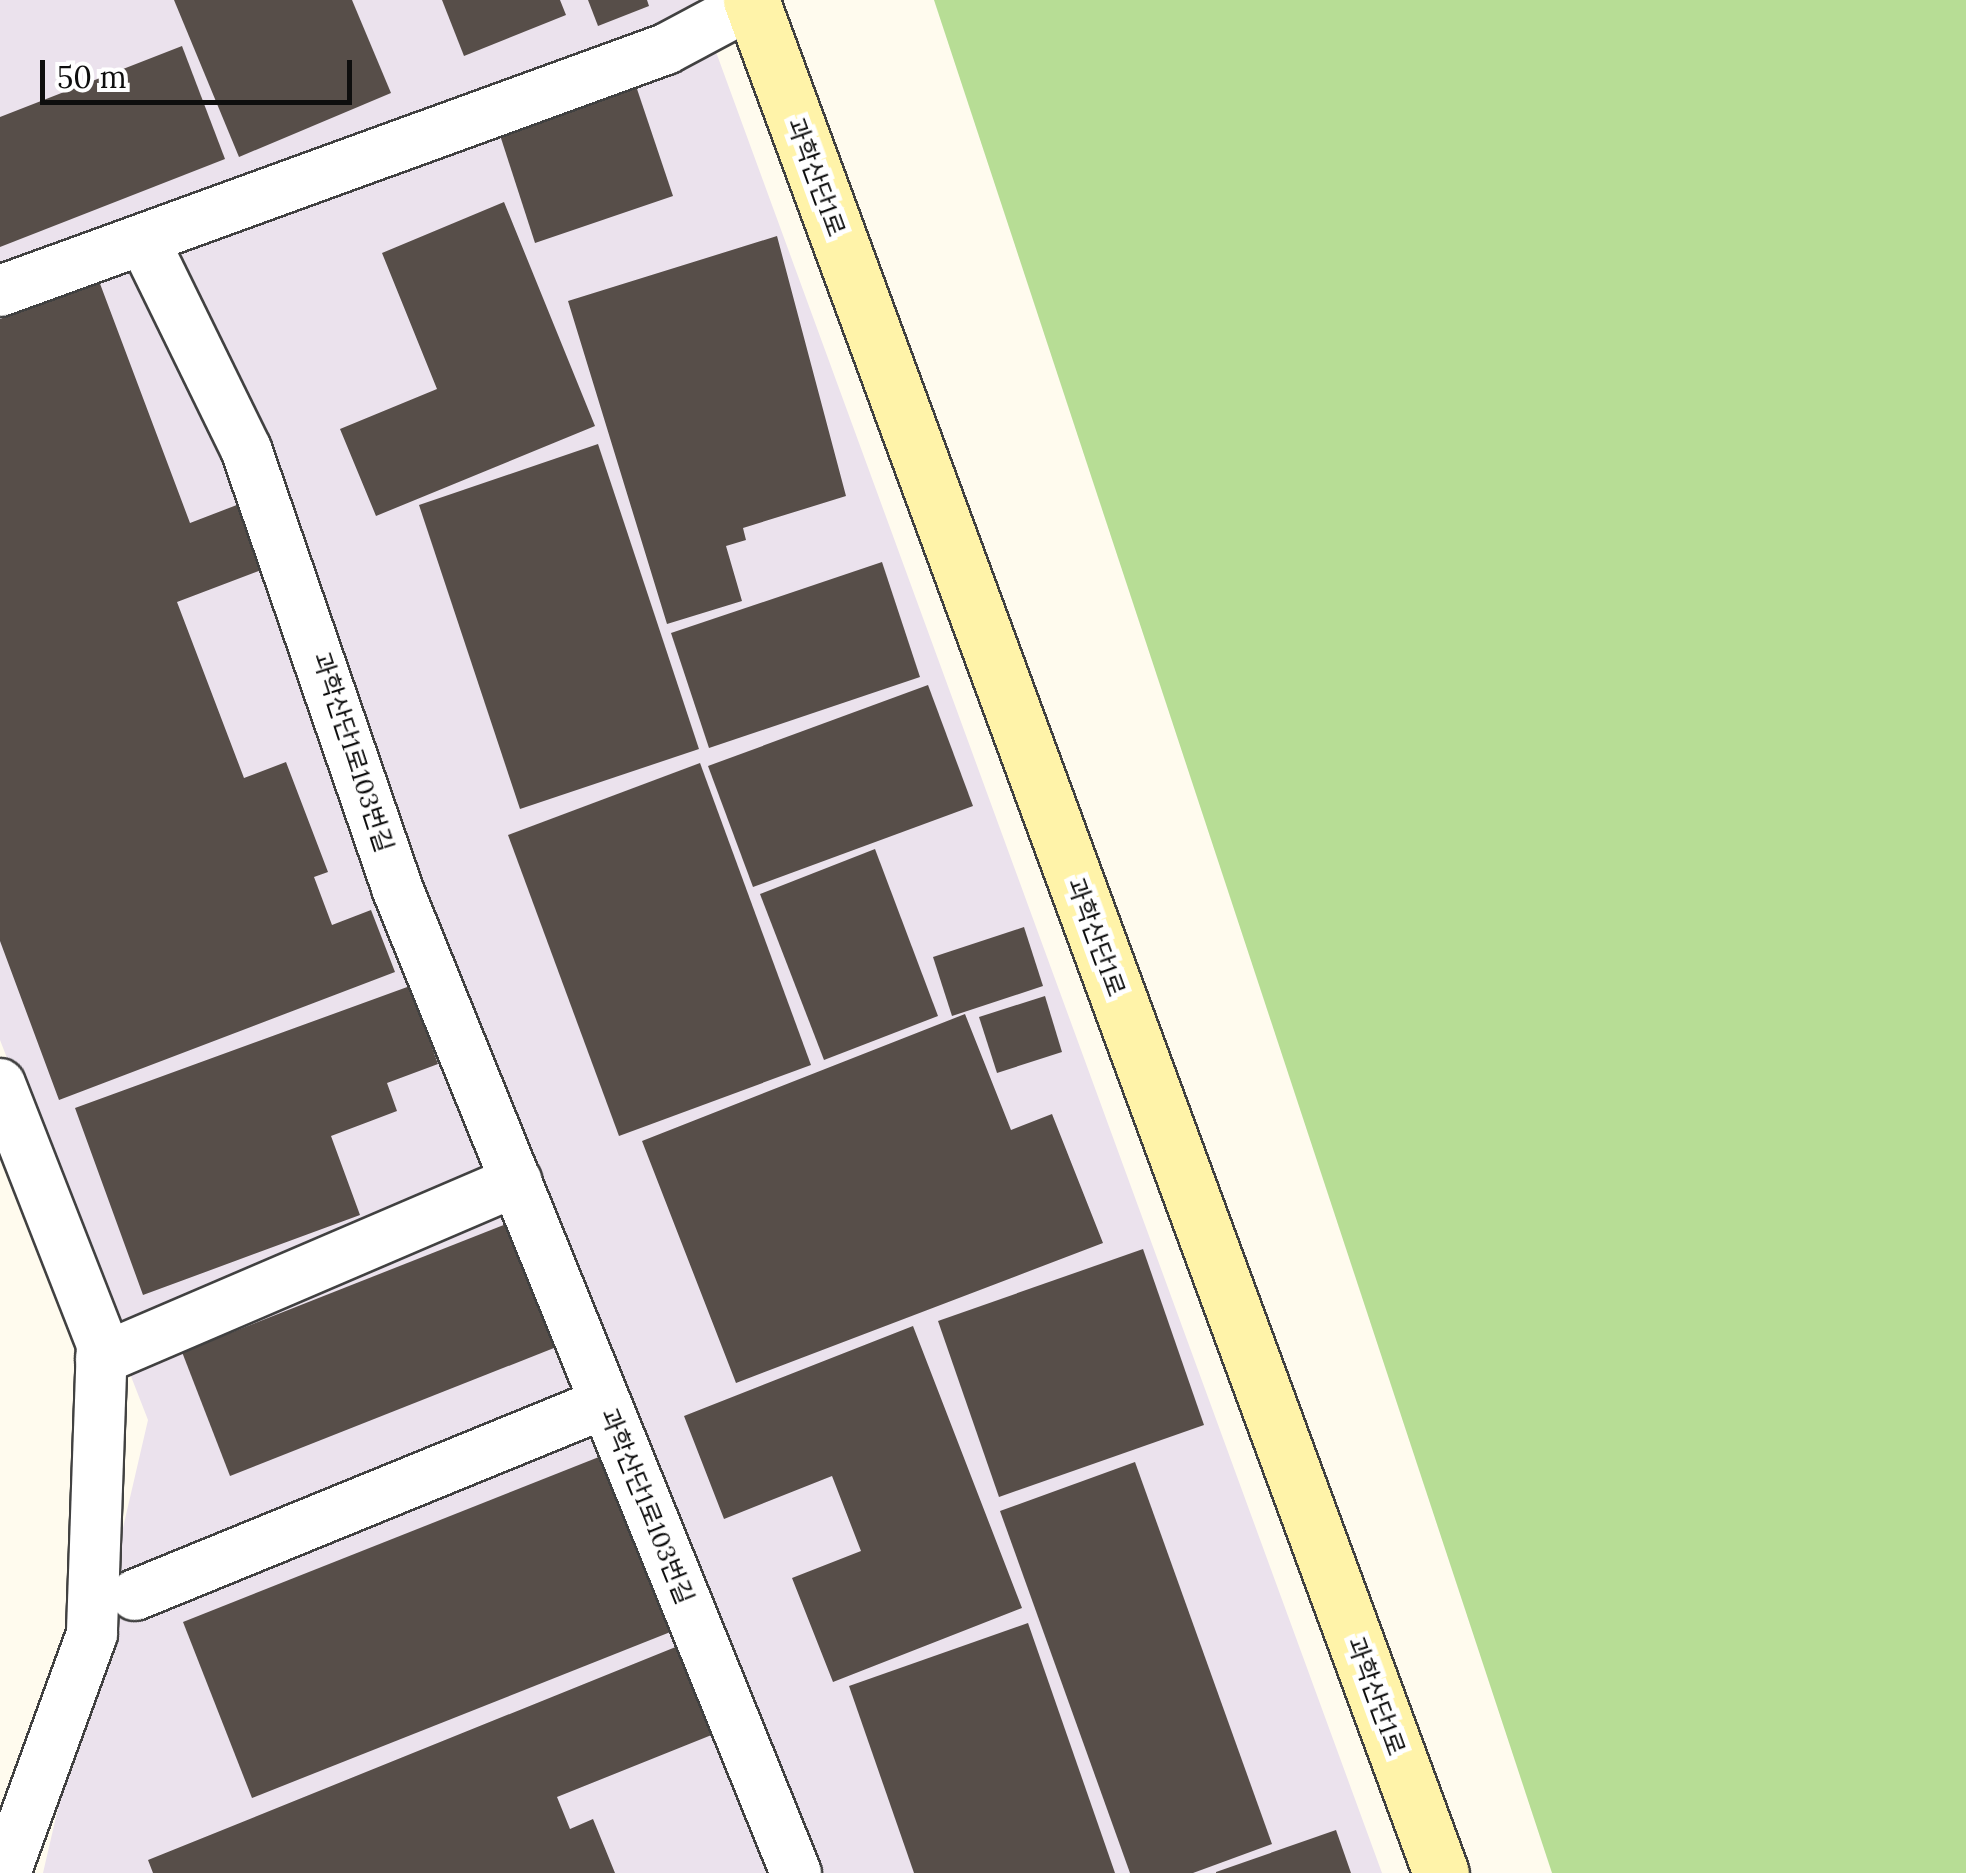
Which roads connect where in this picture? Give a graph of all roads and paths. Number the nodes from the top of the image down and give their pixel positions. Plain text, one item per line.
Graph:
1 (751, 1) edge
2 (144, 241) junction
3 (0, 290) edge
4 (0, 1084) edge
5 (516, 1181) junction
6 (101, 1359) junction
7 (606, 1402) junction
8 (136, 1594) dead end
9 (5, 1873) edge
10 (796, 1873) edge
11 (1442, 1873) edge

1 - 2 street
1 - 11 main road, 과학산단1로
2 - 3 street
2 - 5 street, 과학산단1로103번길
4 - 6 street
5 - 6 street
5 - 7 street, 과학산단1로103번길
6 - 9 street
7 - 8 street
7 - 10 street, 과학산단1로103번길

